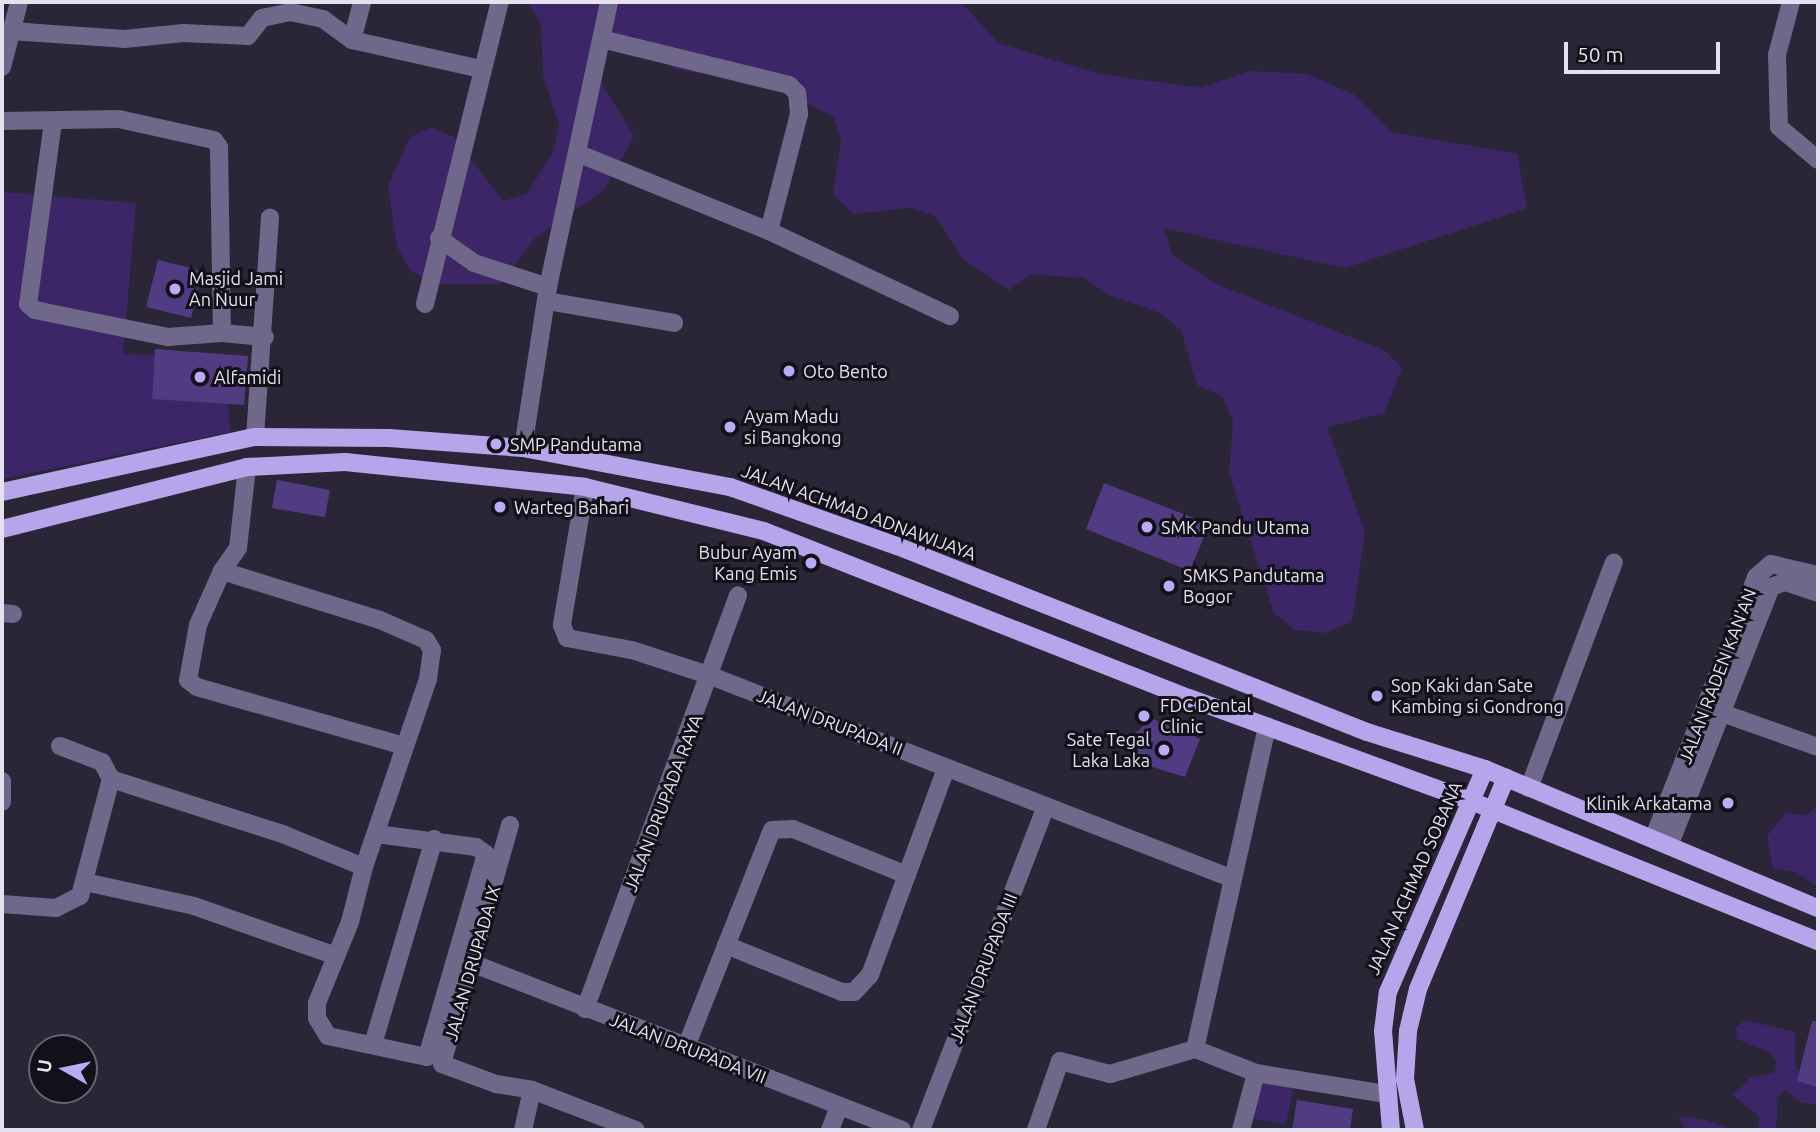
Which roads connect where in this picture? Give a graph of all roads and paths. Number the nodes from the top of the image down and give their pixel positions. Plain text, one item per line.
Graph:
1 (19, 2) edge
2 (362, 2) edge
3 (500, 2) edge
4 (609, 2) edge
5 (1791, 2) edge
6 (11, 32) junction
7 (602, 38) junction
8 (352, 40) junction
9 (2, 66) edge
10 (481, 69) junction
11 (2, 121) edge
12 (53, 122) junction
13 (577, 153) junction
14 (1818, 160) edge
15 (270, 218) dead end
16 (769, 231) junction
17 (439, 238) junction
18 (548, 294) junction
19 (425, 304) dead end
20 (950, 316) dead end
21 (674, 323) dead end
22 (222, 333) junction
23 (265, 337) junction
24 (255, 437) junction
25 (523, 448) junction
26 (247, 467) junction
27 (585, 488) junction
28 (2, 492) edge
29 (2, 528) edge
30 (886, 542) junction
31 (1614, 562) dead end
32 (222, 570) junction
33 (876, 574) junction
34 (1818, 575) edge
35 (1818, 593) edge
36 (738, 595) dead end
37 (711, 676) junction
38 (1722, 713) junction
39 (1267, 726) junction
40 (60, 746) dead end
41 (404, 746) junction
42 (1818, 747) edge
43 (946, 768) junction
44 (1485, 769) junction
45 (1506, 778) junction
46 (111, 779) junction
47 (2, 781) edge
48 (1529, 788) junction
49 (1471, 801) junction
50 (2, 802) edge
51 (1046, 806) junction
52 (1493, 809) junction
53 (510, 825) dead end
54 (376, 834) junction
55 (434, 839) junction
56 (1661, 843) junction
57 (363, 867) junction
58 (907, 875) junction
59 (1231, 878) junction
60 (85, 882) junction
61 (2, 904) edge
62 (1818, 908) edge
63 (1818, 941) edge
64 (726, 945) junction
65 (334, 955) junction
66 (466, 961) junction
67 (585, 1009) junction
68 (373, 1044) junction
69 (686, 1047) junction
70 (1195, 1049) junction
71 (1256, 1073) junction
72 (532, 1090) junction
73 (1385, 1094) junction
74 (839, 1106) junction
75 (523, 1130) edge
76 (636, 1130) edge
77 (830, 1130) edge
78 (902, 1130) edge
79 (921, 1130) edge
80 (1036, 1130) edge
81 (1241, 1130) edge
82 (1391, 1130) edge
83 (1415, 1130) edge

1 - 6 street
2 - 8 street
3 - 10 street
4 - 7 street
5 - 14 street
6 - 8 street
6 - 9 street
7 - 13 street
7 - 16 street
8 - 10 street
10 - 17 street
11 - 12 street
12 - 22 street
12 - 22 street
13 - 16 street
13 - 18 street
15 - 23 street
16 - 20 street
17 - 18 street
17 - 19 street
18 - 21 street
18 - 25 street
22 - 23 street
23 - 24 street
24 - 25 main road, JALAN ACHMAD ADNAWIJAYA
24 - 26 main road
24 - 28 main road, JALAN ACHMAD ADNAWIJAYA
25 - 30 main road, JALAN ACHMAD ADNAWIJAYA
26 - 27 main road
26 - 29 main road
26 - 32 street
27 - 33 main road
27 - 37 street, JALAN DRUPADA II
30 - 33 main road
30 - 44 main road, JALAN ACHMAD ADNAWIJAYA
31 - 48 street
32 - 41 street, JALAN DRUPADA IX
32 - 41 street
33 - 39 main road
34 - 56 street, JALAN RADEN KAN'AN
35 - 38 street
36 - 37 street, JALAN DRUPADA RAYA
37 - 43 street, JALAN DRUPADA II
37 - 67 street, JALAN DRUPADA RAYA
38 - 42 street
38 - 56 street
39 - 49 main road
39 - 59 street
40 - 46 street
41 - 54 street, JALAN DRUPADA IX
43 - 51 street, JALAN DRUPADA II
43 - 58 street
44 - 45 main road, JALAN ACHMAD ADNAWIJAYA
44 - 49 main road, JALAN ACHMAD SOBANA
45 - 48 main road, JALAN ACHMAD ADNAWIJAYA
45 - 52 main road
46 - 57 street
46 - 60 street
47 - 50 street
48 - 56 main road, JALAN ACHMAD ADNAWIJAYA
49 - 52 main road
49 - 73 main road, JALAN ACHMAD SOBANA
51 - 59 street, JALAN DRUPADA II
51 - 79 street, JALAN DRUPADA III
52 - 63 main road
52 - 83 main road
53 - 66 street, JALAN DRUPADA IX
54 - 55 street
54 - 57 street, JALAN DRUPADA IX
55 - 66 street
55 - 68 street
56 - 62 main road, JALAN ACHMAD ADNAWIJAYA
57 - 65 street, JALAN DRUPADA IX
58 - 64 street
58 - 64 street
59 - 70 street
60 - 61 street
60 - 65 street
64 - 69 street
65 - 68 street, JALAN DRUPADA IX
66 - 67 street, JALAN DRUPADA VII
66 - 68 street, JALAN DRUPADA IX
66 - 72 street, JALAN DRUPADA IX
67 - 69 street, JALAN DRUPADA VII
69 - 74 street, JALAN DRUPADA VII
70 - 71 street
70 - 80 street
71 - 73 street
71 - 81 street
72 - 75 street
72 - 76 street, JALAN DRUPADA IX
73 - 82 main road, JALAN ACHMAD SOBANA
74 - 77 street
74 - 78 street, JALAN DRUPADA VII

